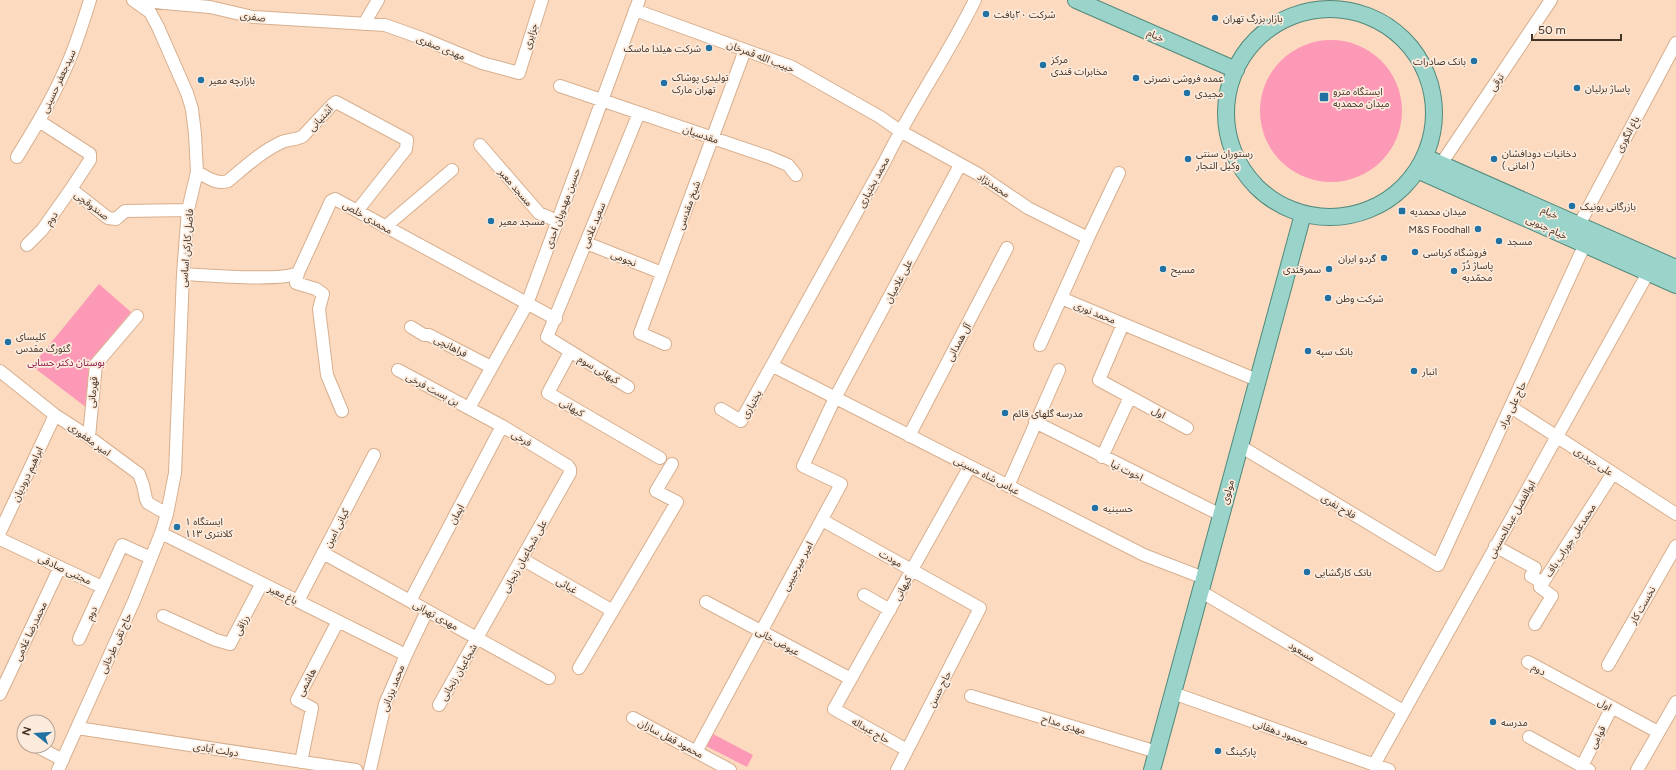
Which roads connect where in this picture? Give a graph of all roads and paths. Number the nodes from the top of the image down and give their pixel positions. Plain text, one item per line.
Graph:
1 (90, 0) edge
2 (132, 0) edge
3 (143, 0) edge
4 (378, 0) edge
5 (542, 0) edge
6 (975, 0) edge
7 (1076, 0) edge
8 (1551, 0) edge
9 (164, 2) edge
10 (1341, 4) edge
11 (637, 5) edge
12 (364, 24) junction
13 (1676, 43) edge
14 (746, 50) junction
15 (1236, 70) junction
16 (519, 73) joint
17 (560, 86) dead end
18 (602, 100) junction
19 (639, 113) junction
20 (39, 121) junction
21 (900, 131) junction
22 (713, 138) junction
23 (480, 145) dead end
24 (16, 157) dead end
25 (1421, 163) junction
26 (1441, 164) junction
27 (960, 165) junction
28 (452, 170) dead end
29 (197, 172) junction
30 (1119, 173) dead end
31 (796, 175) dead end
32 (72, 189) junction
33 (188, 210) junction
34 (357, 211) junction
35 (1302, 214) junction
36 (557, 221) junction
37 (1579, 225) junction
38 (385, 227) junction
39 (1088, 238) junction
40 (27, 244) dead end
41 (586, 244) junction
42 (1585, 244) junction
43 (1007, 248) dead end
44 (1676, 268) edge
45 (298, 273) junction
46 (662, 273) junction
47 (1648, 273) junction
48 (183, 274) junction
49 (1676, 285) edge
50 (1061, 298) junction
51 (526, 304) junction
52 (137, 316) dead end
53 (556, 319) junction
54 (1123, 324) junction
55 (411, 327) dead end
56 (665, 344) dead end
57 (1040, 345) dead end
58 (570, 352) junction
59 (773, 366) junction
60 (491, 367) junction
61 (398, 370) dead end
62 (1059, 370) dead end
63 (0, 372) edge
64 (1258, 380) junction
65 (628, 386) dead end
66 (1130, 397) junction
67 (835, 398) junction
68 (1511, 407) junction
69 (469, 408) junction
70 (721, 409) dead end
71 (342, 411) dead end
72 (55, 415) junction
73 (1035, 422) junction
74 (502, 426) junction
75 (1187, 428) dead end
76 (909, 436) junction
77 (89, 437) junction
78 (1556, 437) junction
79 (1240, 446) junction
80 (374, 455) dead end
81 (1102, 457) junction
82 (660, 458) dead end
83 (672, 464) dead end
84 (970, 466) junction
85 (570, 473) joint
86 (1613, 473) junction
87 (1008, 486) junction
88 (167, 514) junction
89 (1676, 514) edge
90 (1221, 515) junction
91 (822, 520) junction
92 (0, 532) edge
93 (161, 533) junction
94 (0, 539) edge
95 (1495, 546) junction
96 (1676, 546) edge
97 (323, 553) junction
98 (151, 558) junction
99 (522, 559) junction
100 (1438, 565) joint
101 (60, 567) junction
102 (912, 570) junction
103 (262, 583) junction
104 (1543, 583) junction
105 (1202, 584) junction
106 (102, 587) junction
107 (864, 595) dead end
108 (298, 601) junction
109 (410, 601) junction
110 (706, 602) dead end
111 (980, 608) joint
112 (890, 610) junction
113 (428, 611) junction
114 (613, 611) junction
115 (163, 616) dead end
116 (338, 621) junction
117 (1535, 624) dead end
118 (761, 632) junction
119 (79, 638) dead end
120 (478, 639) junction
121 (406, 655) junction
122 (1528, 662) dead end
123 (1608, 665) dead end
124 (579, 668) dead end
125 (1551, 676) joint
126 (548, 678) dead end
127 (851, 680) junction
128 (1172, 693) junction
129 (0, 694) edge
130 (971, 696) dead end
131 (1676, 702) edge
132 (439, 705) dead end
133 (1612, 707) junction
134 (834, 709) joint
135 (1403, 712) junction
136 (633, 718) dead end
137 (77, 728) junction
138 (1658, 732) junction
139 (1529, 737) dead end
140 (907, 750) junction
141 (696, 752) junction
142 (1157, 752) junction
143 (47, 754) edge
144 (301, 762) junction
145 (61, 765) edge
146 (1374, 765) junction
147 (1586, 768) edge
148 (356, 770) edge
149 (370, 770) edge
150 (730, 770) edge
151 (897, 770) edge
152 (1152, 770) edge
153 (1389, 770) edge
154 (1637, 770) edge

1 - 20 street, سیدجعفر حسینی
2 - 29 street, فاضل کارکن اساسی
3 - 9 street, صفری
4 - 12 street
5 - 16 street, جزایری
6 - 21 street, محمد بختیاری
7 - 15 main road, خیام
8 - 26 street, ترقی
9 - 12 street, صفری
10 - 15 main road
10 - 25 main road
11 - 14 street, حبیب الله قمرخان
11 - 18 street, حسین مهدویان احدی
12 - 16 street, مهدی صفری
13 - 37 street, باغ انگوری
14 - 21 street, حبیب الله قمرخان
14 - 22 street, شیخ مقدسی
15 - 35 main road
17 - 18 street
18 - 19 street, مقدسیان
18 - 36 street, حسین مهدویان احدی
19 - 22 street, مقدسیان
19 - 41 street, سعید غلامی
20 - 24 street, سیدجعفر حسینی
20 - 32 street, صندوقچی
21 - 27 street, محمدنژاد
21 - 59 street, محمد بختیاری
22 - 31 street, مقدسیان
22 - 46 street, شیخ مقدسی
23 - 36 street, مسجد معبر
25 - 26 main road, خیام
25 - 35 main road
25 - 42 main road, خیام جنوبی
26 - 37 main road, خیام
27 - 39 street, محمدنژاد
27 - 67 street, علی غلامیان
28 - 38 street
29 - 33 street, فاضل کارکن اساسی
29 - 34 street, آشتیانی
30 - 39 street, محمد نوری
32 - 33 street, صندوقچی
32 - 40 street, دوم
33 - 48 street, فاضل کارکن اساسی
34 - 38 street, محمدی خلص
34 - 45 street, محمدی خلص
35 - 64 main road, مولوی
36 - 51 street, حسین مهدویان احدی
37 - 44 main road, خیام
38 - 51 street, محمدی خلص
39 - 50 street, محمد نوری
41 - 46 street, نجومی
41 - 53 street, سعید غلامی
42 - 47 main road, خیام جنوبی
42 - 68 street, حاج علی مراد
43 - 76 street, آل همدانی
45 - 48 street
45 - 71 street
46 - 56 street, شیخ مقدسی
47 - 49 main road, خیام جنوبی
47 - 78 street, ابوالفضل عبدالحسینی
48 - 88 street, فاضل کارکن اساسی
50 - 54 street, محمد نوری
50 - 57 street
51 - 53 street, محمدی خلص
51 - 60 street, حسین مهدویان احدی
52 - 77 street, قهرمانی
53 - 58 street, سعید غلامی
54 - 64 street, محمد نوری
54 - 66 street, اول
55 - 60 street, فراهانچی
58 - 65 street, کیهانی سوم
58 - 82 street, کیهانی
59 - 67 street, عباس شاه حسینی
59 - 70 street, بختیاری
60 - 69 street, حسین مهدویان احدی
61 - 69 street, بن بست فرخی
62 - 73 street
63 - 72 street, امیر مغفوری
64 - 79 main road, مولوی
66 - 75 street, اول
66 - 81 street
67 - 76 street, عباس شاه حسینی
67 - 91 street, امیر میرحبیبی
68 - 78 street, علی حیدری
68 - 100 street, حاج علی مراد
69 - 74 street, فرخی
72 - 77 street, امیر مغفوری
72 - 92 street, ابراهیم درودیان
73 - 81 street, اخوت نیا
73 - 87 street
74 - 85 street, فرخی
74 - 109 street, ایمان
76 - 84 street, عباس شاه حسینی
77 - 88 street, امیر مغفوری
78 - 86 street, علی حیدری
78 - 95 street, ابوالفضل عبدالحسینی
79 - 90 main road, مولوی
79 - 100 street, فلاح نفری
80 - 97 street, کیانی امین
81 - 90 street, اخوت نیا
83 - 114 street
84 - 87 street, عباس شاه حسینی
84 - 102 street, کیهانی
85 - 99 street, علی شجاعیان زنجانی
86 - 89 street, علی حیدری
86 - 104 street, محمدعلی جوراب باف
87 - 105 street, عباس شاه حسینی
88 - 93 street, حاج تقی طرخانی
90 - 105 main road, مولوی
91 - 102 street, مودت
91 - 118 street, امیر میرحبیبی
93 - 98 street, حاج تقی طرخانی
93 - 103 street, باغ معیر
94 - 101 street, مجتبی صادقی
95 - 104 street
95 - 135 street, ابوالفضل عبدالحسینی
96 - 123 street, نخست کار
97 - 108 street, کیانی امین
97 - 109 street, مهدی تهرانی
98 - 106 street, مجتبی صادقی
98 - 137 street, حاج تقی طرخانی
99 - 114 street, غیاثی
99 - 120 street, علی شجاعیان زنجانی
101 - 106 street, مجتبی صادقی
101 - 129 street, محمدرضا غلامی
102 - 111 street, مودت
102 - 112 street, کیهانی
103 - 108 street, باغ معیر
103 - 115 street, رزاقی
104 - 117 street, محمدعلی جوراب باف
105 - 128 main road, مولوی
105 - 135 street, مسعود
106 - 119 street, دوم
107 - 112 street
108 - 116 street, باغ معیر
109 - 113 street, مهدی تهرانی
110 - 118 street, عیوض خانی
111 - 140 street, حاج حسن
112 - 127 street, کیهانی
113 - 120 street, مهدی تهرانی
113 - 121 street, محمد یزدانی
114 - 124 street
116 - 121 street, باغ معیر
116 - 144 street, هاشمی
118 - 127 street, عیوض خانی
118 - 141 street, امیر میرحبیبی
120 - 126 street, مهدی تهرانی
120 - 132 street, شجاعیان زنجانی
121 - 149 street, محمد یزدانی
122 - 125 street, دوم
125 - 133 street, اول
127 - 134 street, کیهانی
128 - 142 main road, مولوی
128 - 146 street, محمود دهقانی
130 - 142 street, مهدی مداح
131 - 138 street
133 - 138 street, اول
133 - 147 street, قوامی
134 - 140 street, حاج عبداله
135 - 146 street, ابوالفضل عبدالحسینی
136 - 141 street, محمود قفل سازان
137 - 144 street, دولت آبادی
137 - 145 street, حاج تقی طرخانی
138 - 154 street
139 - 147 street
140 - 151 street, حاج حسن
141 - 150 street, محمود قفل سازان
142 - 152 main road, مولوی
143 - 145 street
144 - 148 street, دولت آبادی
146 - 153 street, محمود دهقانی

